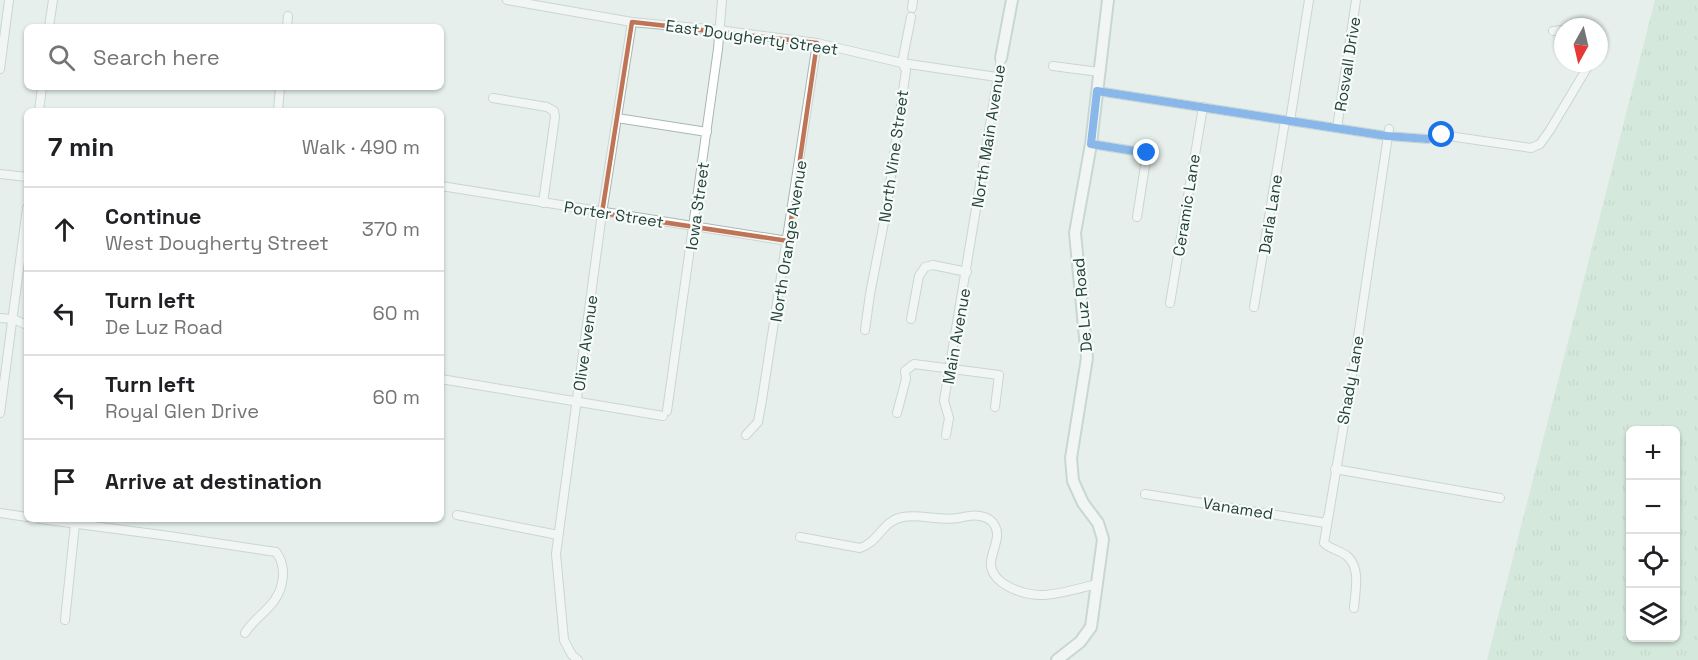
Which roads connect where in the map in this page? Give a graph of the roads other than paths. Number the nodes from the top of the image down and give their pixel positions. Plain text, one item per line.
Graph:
1 (9, 0) edge
2 (53, 0) edge
3 (507, 0) edge
4 (722, 0) edge
5 (1012, 0) edge
6 (1108, 0) edge
7 (1309, 0) edge
8 (1356, 0) edge
9 (527, 2) edge
10 (912, 8) edge
11 (288, 16) dead end
12 (632, 22) junction
13 (49, 24) edge
14 (287, 24) edge
15 (719, 30) junction
16 (2, 36) edge
17 (817, 43) junction
18 (1001, 58) joint
19 (902, 63) junction
20 (1053, 66) dead end
21 (0, 69) edge
22 (1099, 72) junction
23 (1585, 72) edge
24 (997, 77) junction
25 (42, 90) edge
26 (280, 90) edge
27 (1097, 91) junction
28 (493, 98) dead end
29 (1203, 107) junction
30 (39, 108) edge
31 (278, 108) edge
32 (616, 118) junction
33 (1288, 121) junction
34 (1337, 128) junction
35 (707, 132) junction
36 (1388, 132) junction
37 (1091, 144) junction
38 (0, 174) edge
39 (24, 177) edge
40 (444, 186) edge
41 (543, 203) junction
42 (602, 213) junction
43 (1137, 218) dead end
44 (694, 227) junction
45 (788, 241) junction
46 (24, 250) edge
47 (967, 272) junction
48 (1170, 303) dead end
49 (1254, 307) dead end
50 (0, 318) edge
51 (911, 319) dead end
52 (13, 320) junction
53 (24, 324) edge
54 (866, 330) dead end
55 (950, 368) junction
56 (444, 379) edge
57 (577, 400) junction
58 (995, 407) dead end
59 (0, 413) edge
60 (897, 413) dead end
61 (746, 435) dead end
62 (946, 435) dead end
63 (1335, 469) junction
64 (1145, 494) dead end
65 (1500, 498) dead end
66 (0, 513) edge
67 (457, 515) dead end
68 (24, 517) edge
69 (1327, 519) junction
70 (61, 522) edge
71 (75, 524) junction
72 (558, 535) junction
73 (800, 537) dead end
74 (1097, 584) junction
75 (1354, 608) dead end
76 (65, 620) dead end
77 (245, 633) dead end
78 (578, 660) edge
79 (1057, 660) edge

1 - 16 street
2 - 13 street
3 - 9 street, East Dougherty Street
4 - 15 street, Iowa Street
5 - 18 main road, North Main Avenue
6 - 22 main road, De Luz Road
7 - 33 street, Darla Lane
8 - 34 street, Rosvall Drive
9 - 12 street, East Dougherty Street
10 - 19 street, North Vine Street
11 - 14 street
12 - 15 street, East Dougherty Street
12 - 32 street, Olive Avenue
15 - 17 street, East Dougherty Street
15 - 35 street, Iowa Street
16 - 21 street
17 - 19 street, East Dougherty Street
17 - 45 street, North Orange Avenue
18 - 24 street, North Main Avenue
19 - 24 street, East Dougherty Street
19 - 54 street, North Vine Street
20 - 22 street
22 - 27 main road, De Luz Road
23 - 36 street
24 - 47 street, North Main Avenue
25 - 30 street
26 - 31 street
27 - 29 street
27 - 37 main road, De Luz Road
28 - 41 street
29 - 33 street
29 - 48 street, Ceramic Lane
32 - 35 street
32 - 42 street, Olive Avenue
33 - 34 street
33 - 49 street, Darla Lane
34 - 36 street
35 - 44 street, Iowa Street
36 - 63 street, Shady Lane
37 - 43 street
37 - 74 main road, De Luz Road
38 - 39 street
40 - 41 street, Porter Street
41 - 42 street, Porter Street
42 - 44 street, Porter Street
42 - 57 street, Olive Avenue
44 - 45 street, Porter Street
44 - 57 street, Iowa Street
45 - 61 street, North Orange Avenue
46 - 52 street
47 - 51 street
47 - 55 street, Main Avenue
50 - 52 street
52 - 53 street
52 - 59 street
55 - 58 street
55 - 60 street
55 - 62 street, Main Avenue
56 - 57 street
57 - 72 street, Olive Avenue
63 - 65 street
63 - 69 street, Shady Lane
64 - 69 street, Vanamed
66 - 68 street
67 - 72 street
69 - 75 street, Shady Lane
70 - 71 street
71 - 76 street
71 - 77 street
72 - 78 street, Olive Avenue
73 - 74 street
74 - 79 main road, De Luz Road

